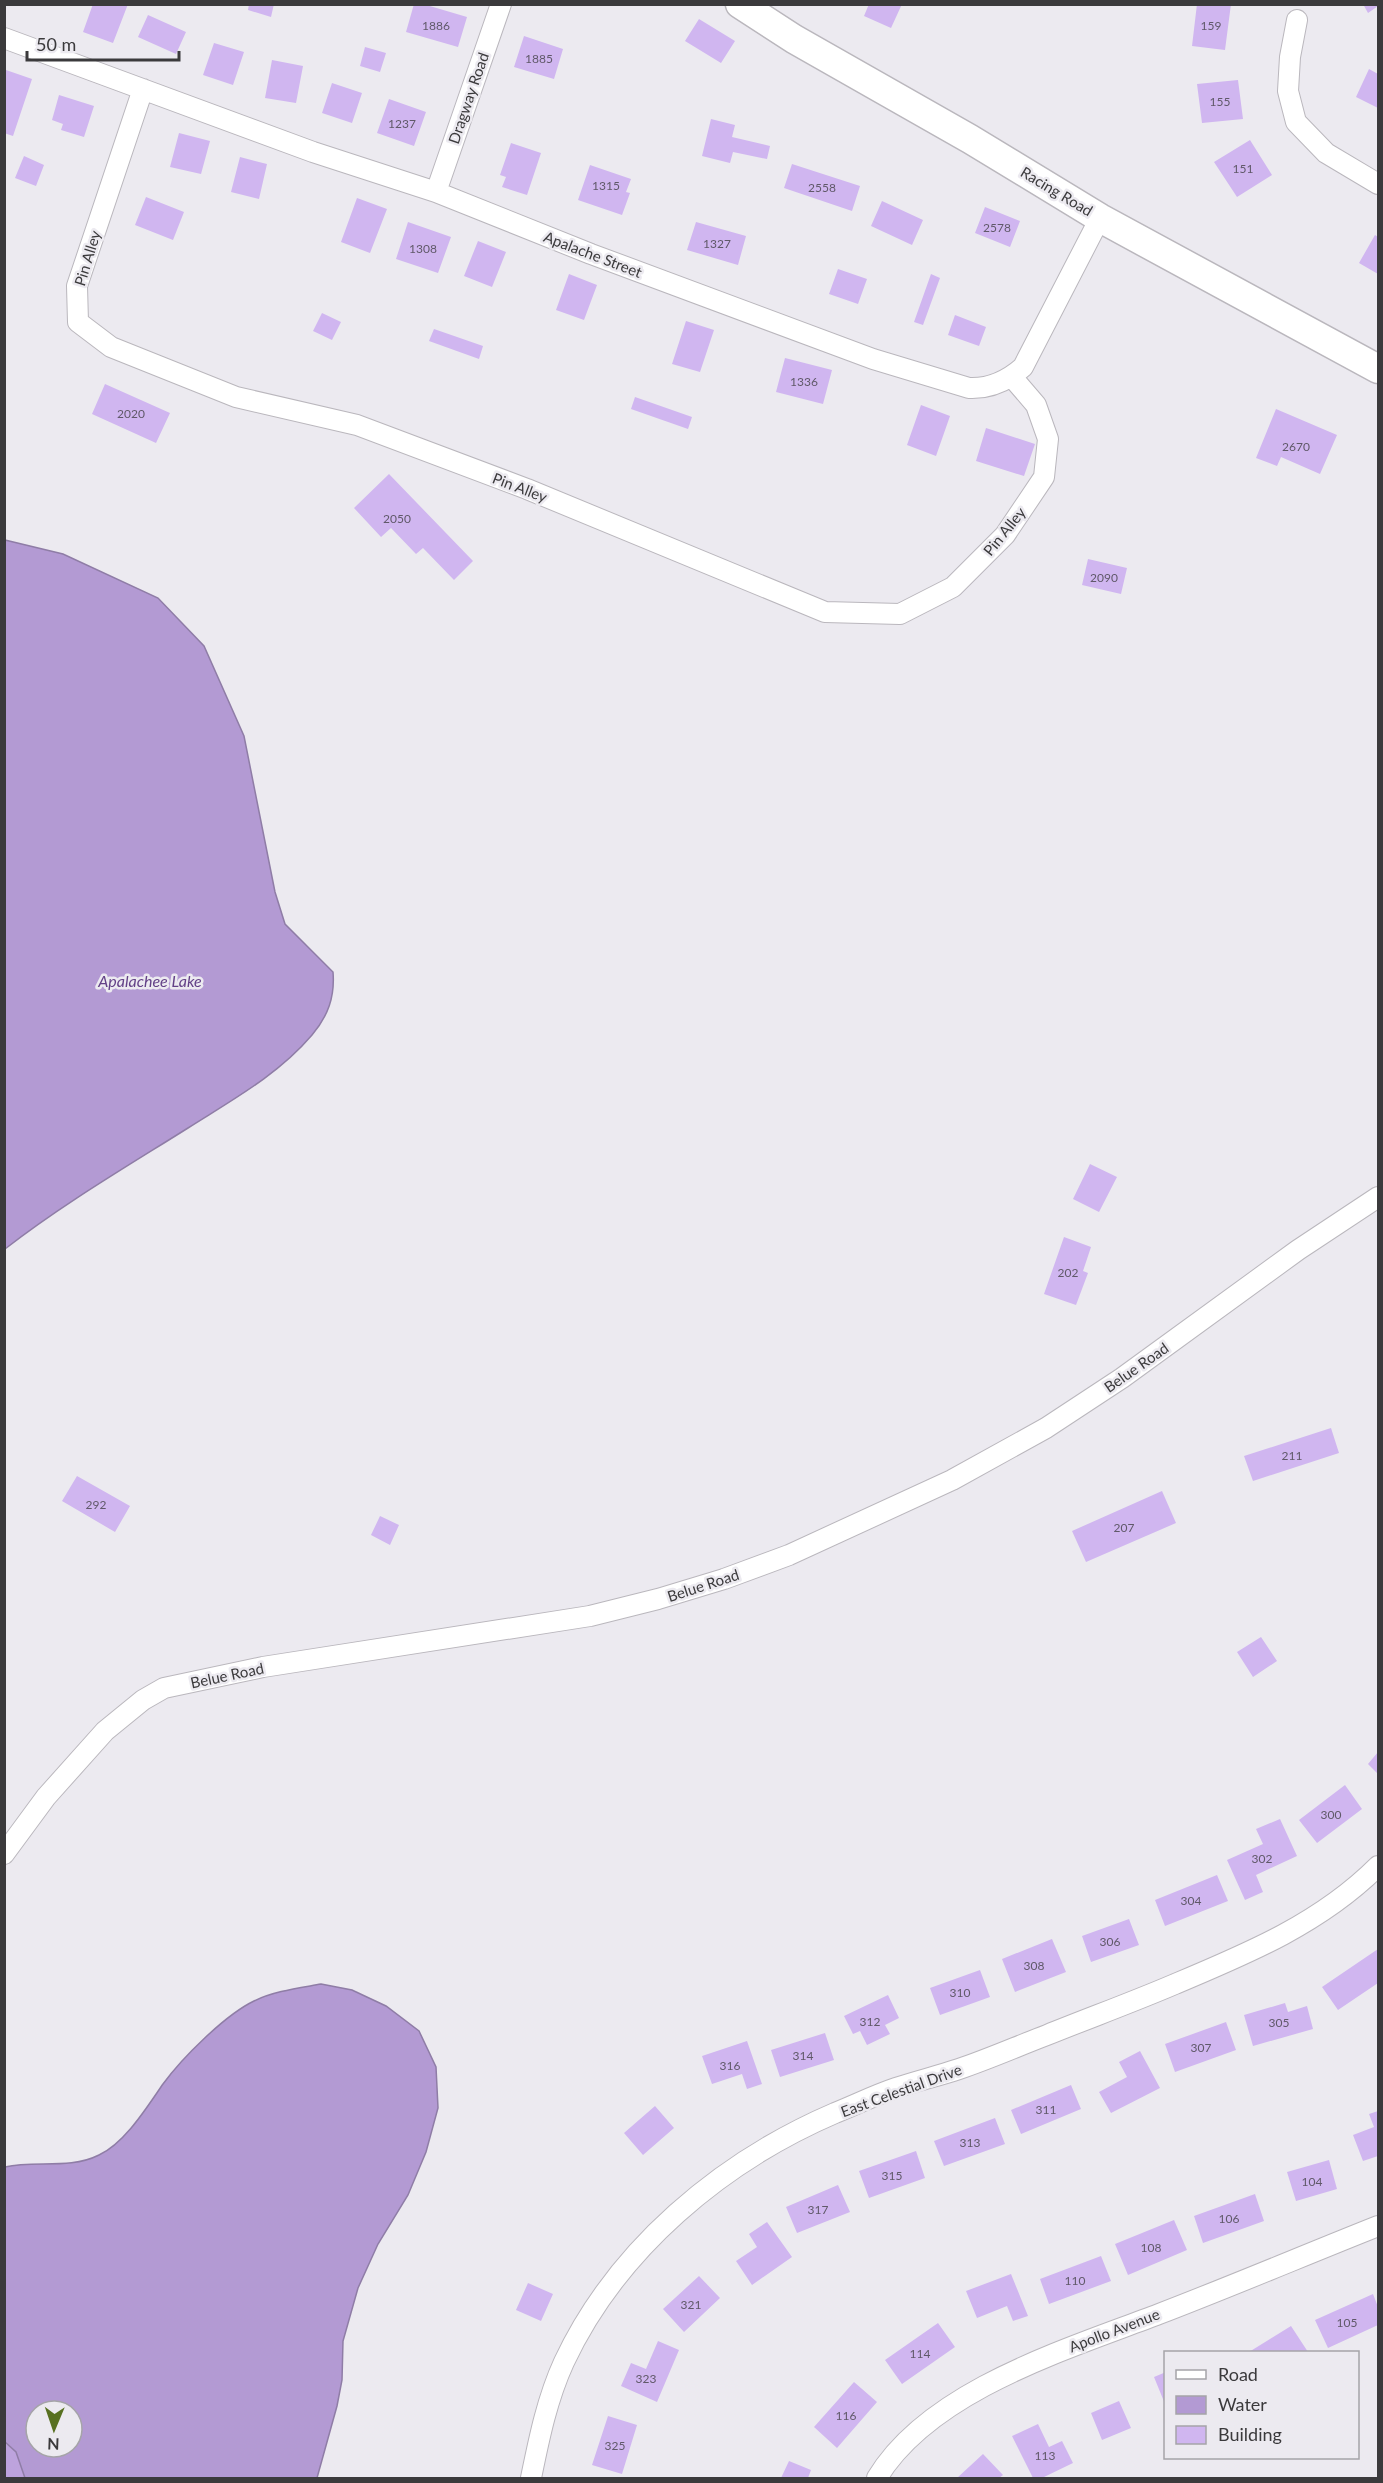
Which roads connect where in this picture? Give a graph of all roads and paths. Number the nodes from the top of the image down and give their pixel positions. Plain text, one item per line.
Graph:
1 (501, 4) edge
2 (740, 4) edge
3 (1297, 20) dead end
4 (4, 38) edge
5 (143, 88) junction
6 (1378, 184) edge
7 (436, 192) junction
8 (1100, 218) junction
9 (1378, 369) edge
10 (1012, 377) junction
11 (1378, 1197) edge
12 (4, 1854) edge
13 (1378, 1866) edge
14 (1378, 2226) edge
15 (531, 2478) edge
16 (877, 2478) edge

1 - 7 street, Dragway Road
2 - 8 street, Racing Road
3 - 6 street
4 - 5 street, Apalache Street
5 - 7 street, Apalache Street
5 - 10 street, Pin Alley
7 - 10 street, Apalache Street
8 - 9 street, Racing Road
8 - 10 street
11 - 12 street, Belue Road
13 - 15 street, East Celestial Drive
14 - 16 street, Apollo Avenue

